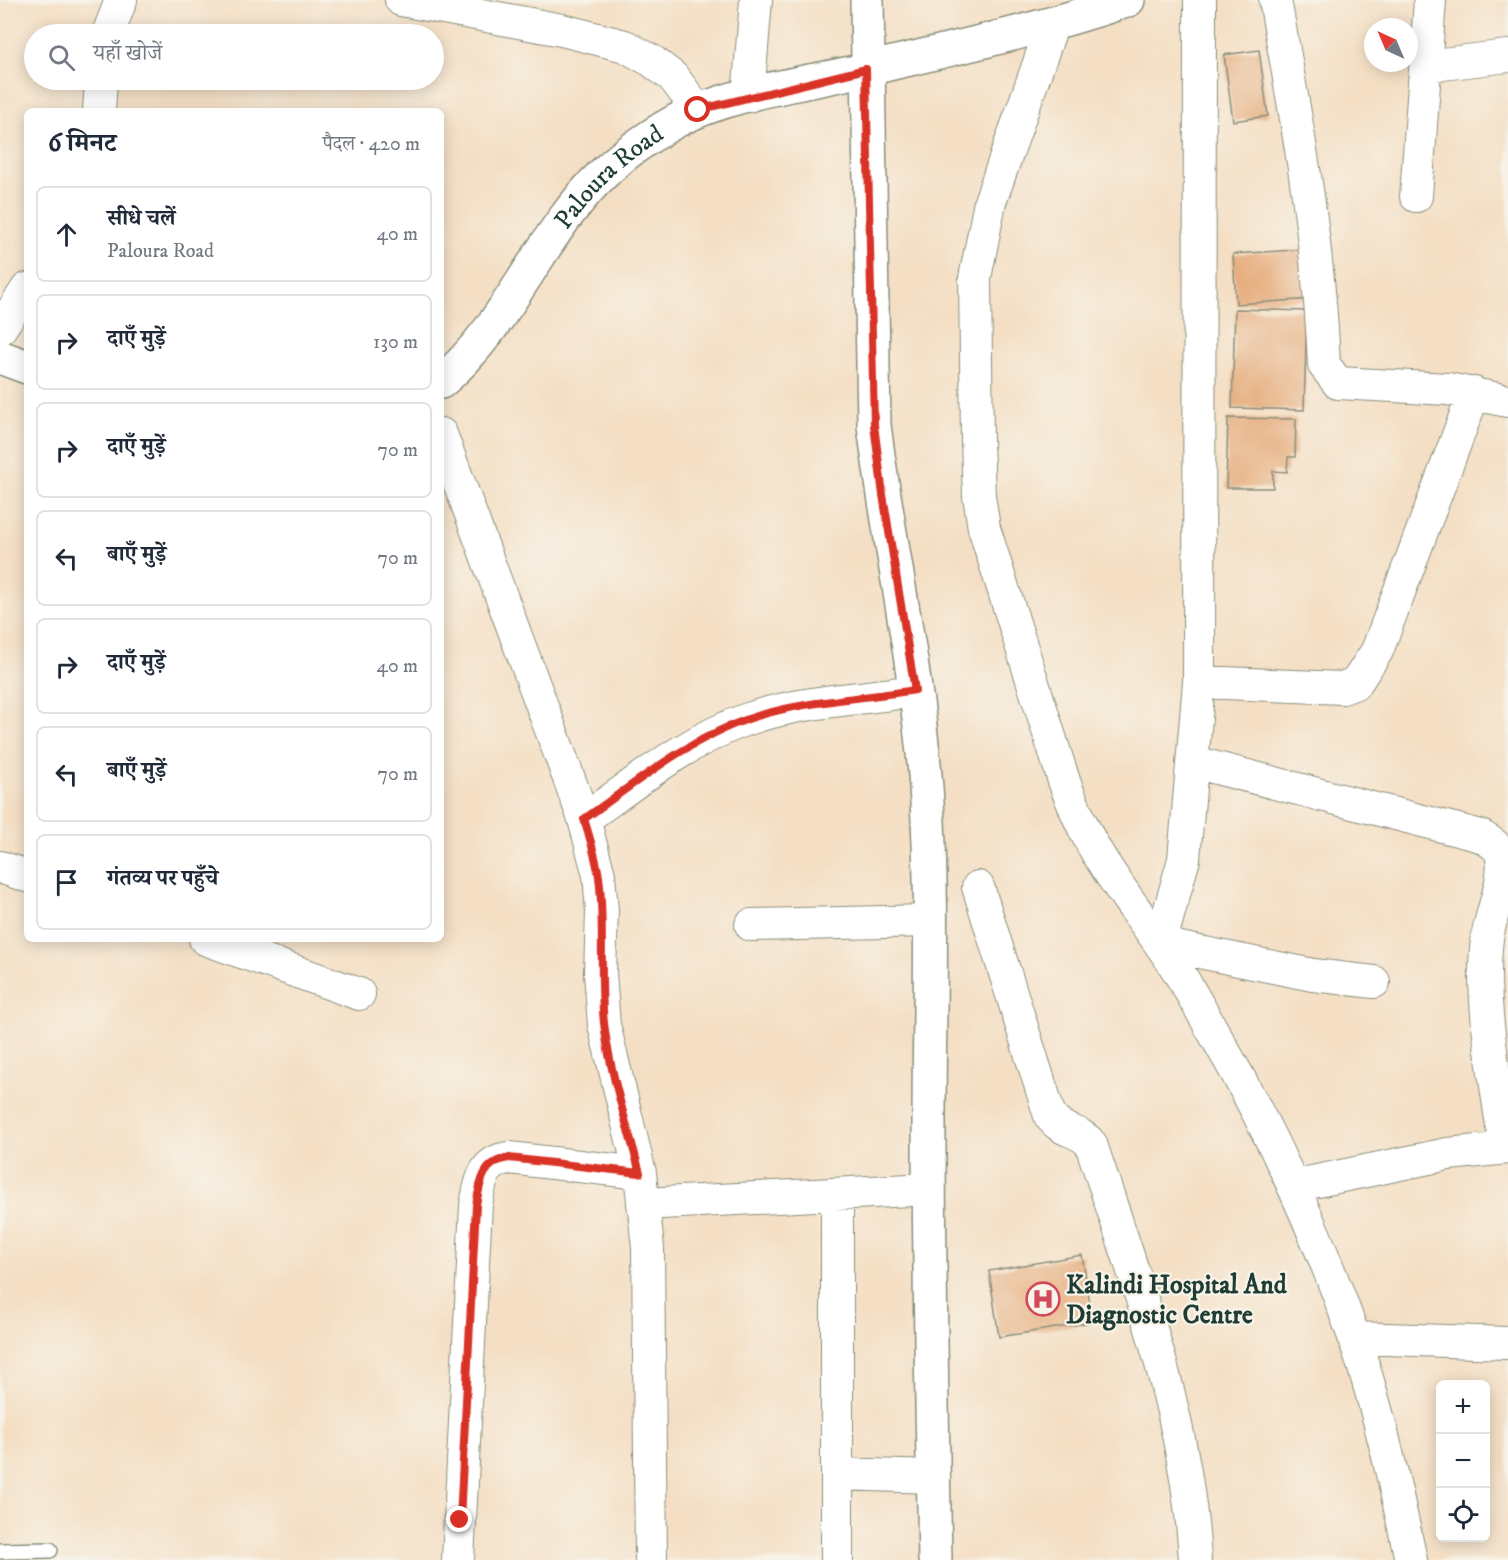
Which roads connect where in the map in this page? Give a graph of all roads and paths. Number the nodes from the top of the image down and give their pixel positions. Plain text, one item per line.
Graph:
1 (121, 0) edge
2 (401, 0) edge
3 (756, 0) edge
4 (867, 0) edge
5 (1128, 0) edge
6 (1200, 0) edge
7 (1275, 0) edge
8 (1430, 0) edge
9 (1053, 23) junction
10 (112, 24) edge
11 (1508, 56) edge
12 (1426, 66) junction
13 (866, 69) junction
14 (101, 90) edge
15 (748, 96) junction
16 (99, 108) edge
17 (698, 110) junction
18 (1416, 196) dead end
19 (24, 293) edge
20 (0, 329) edge
21 (0, 357) edge
22 (24, 366) edge
23 (444, 380) edge
24 (1474, 393) junction
25 (1508, 401) edge
26 (444, 442) edge
27 (1199, 682) junction
28 (915, 690) junction
29 (1193, 762) junction
30 (584, 819) junction
31 (0, 867) edge
32 (24, 875) edge
33 (978, 886) dead end
34 (929, 921) junction
35 (751, 925) dead end
36 (212, 942) edge
37 (1160, 944) junction
38 (1374, 982) dead end
39 (359, 994) dead end
40 (1507, 1148) edge
41 (640, 1173) junction
42 (1293, 1186) junction
43 (929, 1189) junction
44 (837, 1194) junction
45 (644, 1204) junction
46 (1354, 1338) junction
47 (1508, 1343) edge
48 (837, 1474) junction
49 (934, 1477) junction
50 (50, 1550) dead end
51 (0, 1551) edge
52 (458, 1560) edge
53 (651, 1560) edge
54 (837, 1560) edge
55 (935, 1560) edge
56 (1195, 1560) edge
57 (1411, 1560) edge

1 - 10 street
2 - 17 street
3 - 15 street
4 - 13 street
5 - 9 street, Paloura Road
6 - 27 street
7 - 24 street
8 - 12 street
9 - 13 street, Paloura Road
9 - 37 street
11 - 12 street
12 - 18 street
13 - 15 street, Paloura Road
13 - 28 street
14 - 16 street
15 - 17 street, Paloura Road
17 - 23 street, Paloura Road
19 - 20 street
21 - 22 street
24 - 25 street
24 - 27 street
26 - 30 street
27 - 29 street
28 - 30 street
28 - 34 street
29 - 37 street
29 - 40 street
30 - 41 street
31 - 32 street
33 - 56 street
34 - 35 street
34 - 43 street
36 - 39 street
37 - 38 street
37 - 42 street
40 - 42 street
41 - 45 street
41 - 52 street
42 - 46 street
43 - 44 street
43 - 49 street
44 - 45 street
44 - 48 street
45 - 53 street
46 - 47 street
46 - 57 street
48 - 49 street
48 - 54 street
49 - 55 street
50 - 51 lane

